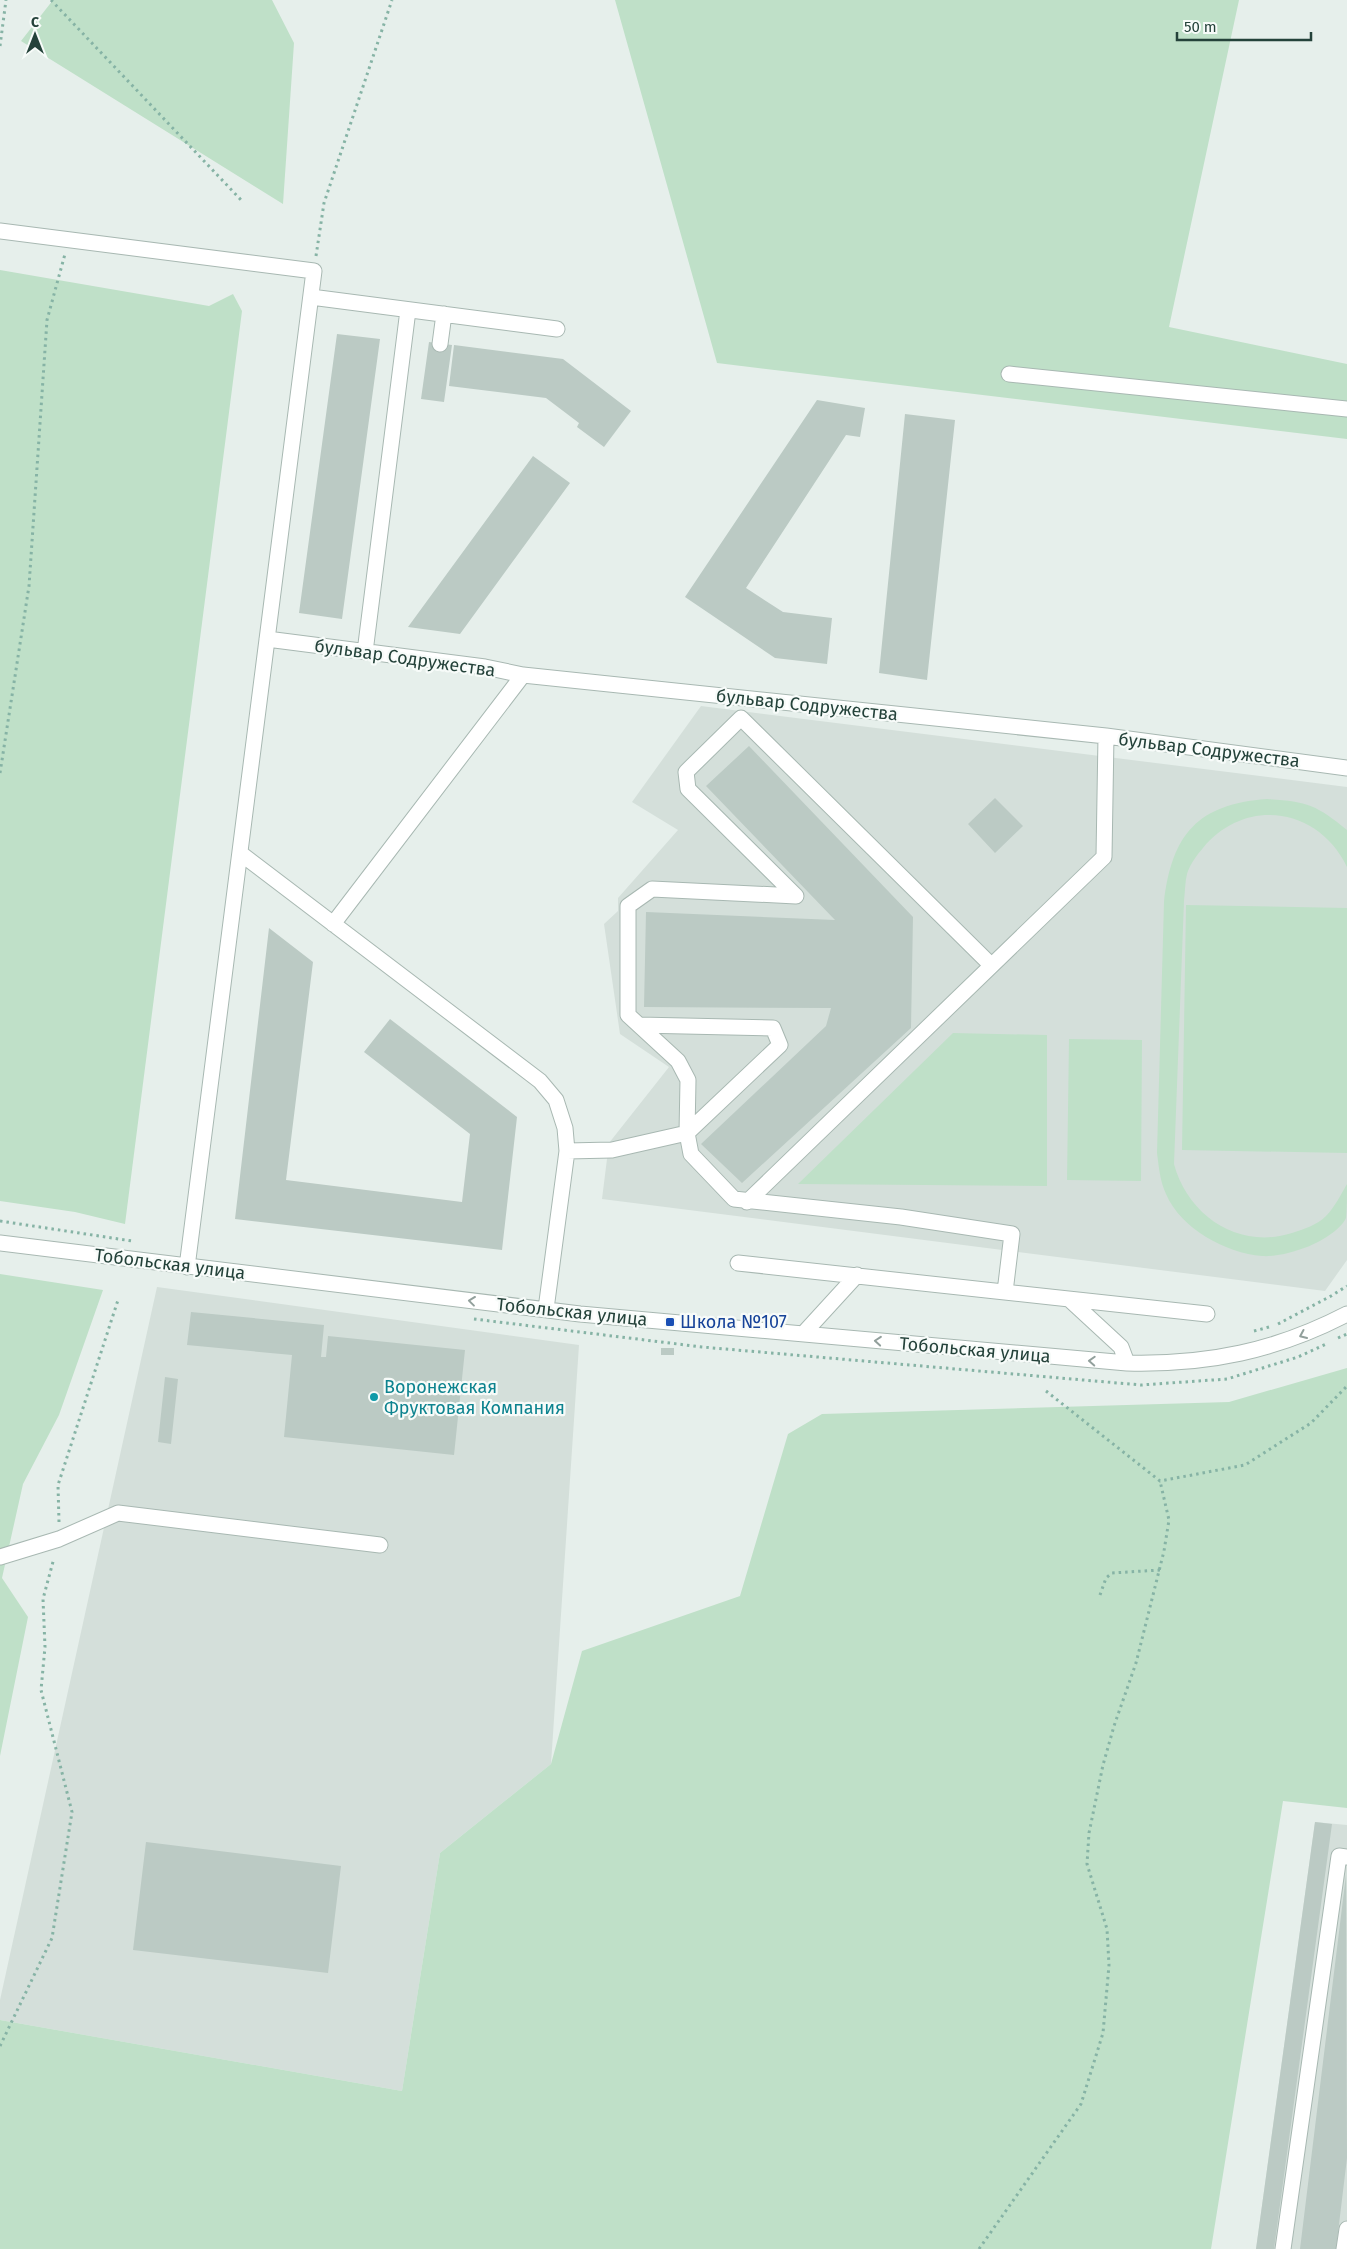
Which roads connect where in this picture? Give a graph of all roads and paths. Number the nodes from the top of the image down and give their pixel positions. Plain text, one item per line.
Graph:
1 (6, 0) edge
2 (51, 0) edge
3 (392, 0) edge
4 (0, 46) edge
5 (243, 202) dead end
6 (0, 231) edge
7 (67, 247) dead end
8 (314, 271) junction
9 (311, 298) junction
10 (408, 310) junction
11 (444, 314) junction
12 (557, 329) dead end
13 (440, 344) dead end
14 (1009, 374) dead end
15 (1347, 409) edge
16 (267, 640) junction
17 (365, 652) junction
18 (523, 675) junction
19 (1106, 736) junction
20 (1347, 768) edge
21 (0, 774) edge
22 (240, 853) junction
23 (333, 924) junction
24 (991, 965) junction
25 (639, 1025) junction
26 (687, 1133) junction
27 (567, 1151) junction
28 (747, 1202) junction
29 (0, 1221) edge
30 (142, 1242) dead end
31 (0, 1243) edge
32 (738, 1263) dead end
33 (187, 1267) junction
34 (857, 1276) junction
35 (1347, 1286) edge
36 (1005, 1292) junction
37 (1069, 1299) junction
38 (118, 1300) dead end
39 (546, 1309) junction
40 (1207, 1314) dead end
41 (1347, 1314) edge
42 (1245, 1333) dead end
43 (803, 1334) junction
44 (1127, 1363) junction
45 (1347, 1386) edge
46 (1046, 1391) dead end
47 (1160, 1481) junction
48 (59, 1540) junction
49 (380, 1546) dead end
50 (0, 1557) edge
51 (1160, 1570) junction
52 (1100, 1595) dead end
53 (1347, 1857) edge
54 (0, 2046) edge
55 (1347, 2229) edge
56 (979, 2249) edge
57 (1284, 2249) edge
58 (1344, 2249) edge

1 - 4 path
2 - 5 path
3 - 8 path
6 - 8 street
7 - 21 path
8 - 9 street
9 - 10 street
9 - 16 street
10 - 11 street
10 - 17 street
11 - 12 street
11 - 13 street
14 - 15 street
16 - 17 street, бульвар Содружества
16 - 22 street
17 - 18 street, бульвар Содружества
18 - 19 street, бульвар Содружества
18 - 23 street
19 - 20 street, бульвар Содружества
19 - 24 street
22 - 23 street
22 - 33 street
23 - 27 street
24 - 25 street
24 - 28 street
25 - 26 street
25 - 26 street
26 - 27 street
26 - 28 street
27 - 39 street
28 - 36 street
29 - 30 path
31 - 33 street, Тобольская улица
32 - 34 street
39 -> 33 street, Тобольская улица
34 - 36 street
34 - 43 street
35 - 42 path
36 - 37 street
37 - 40 street
37 - 44 street
38 - 48 path
39 - 43 street, Тобольская улица
41 -> 44 street, Тобольская улица
44 -> 43 street, Тобольская улица
45 - 47 path
46 - 47 path
47 - 51 path
48 - 49 street
48 - 50 street
48 - 54 path
51 - 52 path
51 - 56 path
53 - 57 street
55 - 58 street

